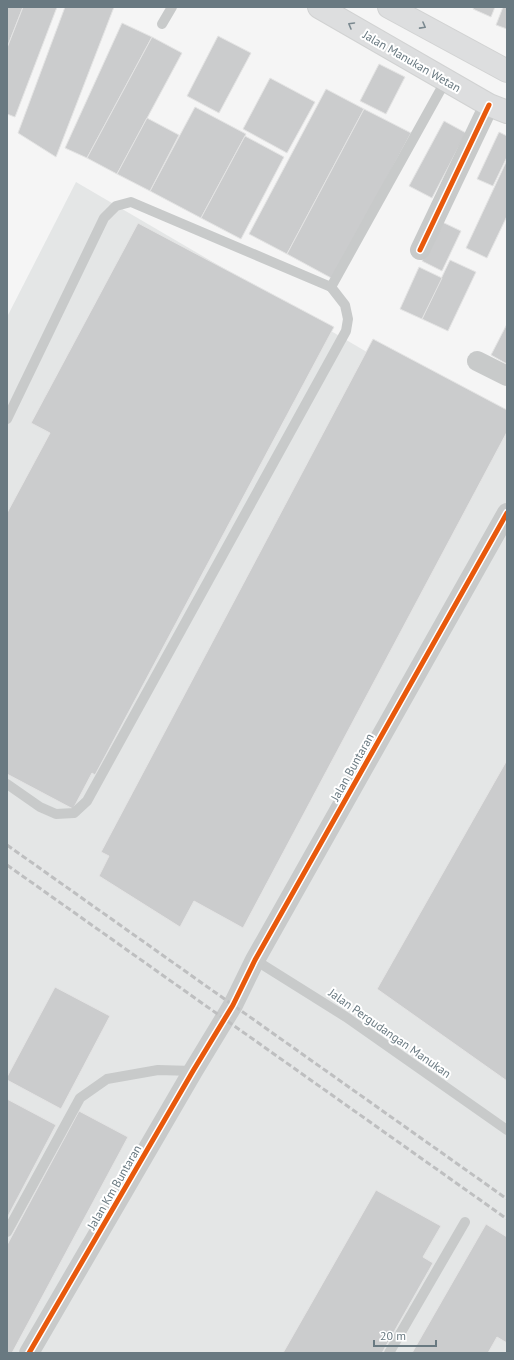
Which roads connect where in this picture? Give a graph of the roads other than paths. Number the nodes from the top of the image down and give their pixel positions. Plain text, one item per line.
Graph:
1 (172, 7) edge
2 (319, 7) edge
3 (389, 7) edge
4 (162, 24) dead end
5 (507, 71) edge
6 (446, 80) junction
7 (498, 109) edge
8 (420, 250) dead end
9 (331, 287) junction
10 (477, 361) dead end
11 (507, 376) edge
12 (7, 420) edge
13 (507, 513) edge
14 (7, 784) edge
15 (255, 960) junction
16 (217, 1032) joint
17 (193, 1071) junction
18 (507, 1130) edge
19 (464, 1222) dead end
20 (7, 1232) edge
21 (29, 1353) edge
22 (389, 1353) edge

1 - 4 lane
6 -> 2 main road, Jalan Manukan Wetan
3 -> 5 main road
6 - 7 main road, Jalan Manukan Wetan
6 - 9 lane
7 - 8 street
9 - 12 lane
9 - 14 lane
10 - 11 street
13 - 15 street, Jalan Buntaran
15 - 16 street, Jalan Buntaran
15 - 18 lane, Jalan Pergudangan Manukan
16 - 17 street, Jalan Km Buntaran
17 - 20 lane
17 - 21 street, Jalan Km Buntaran
19 - 22 lane

